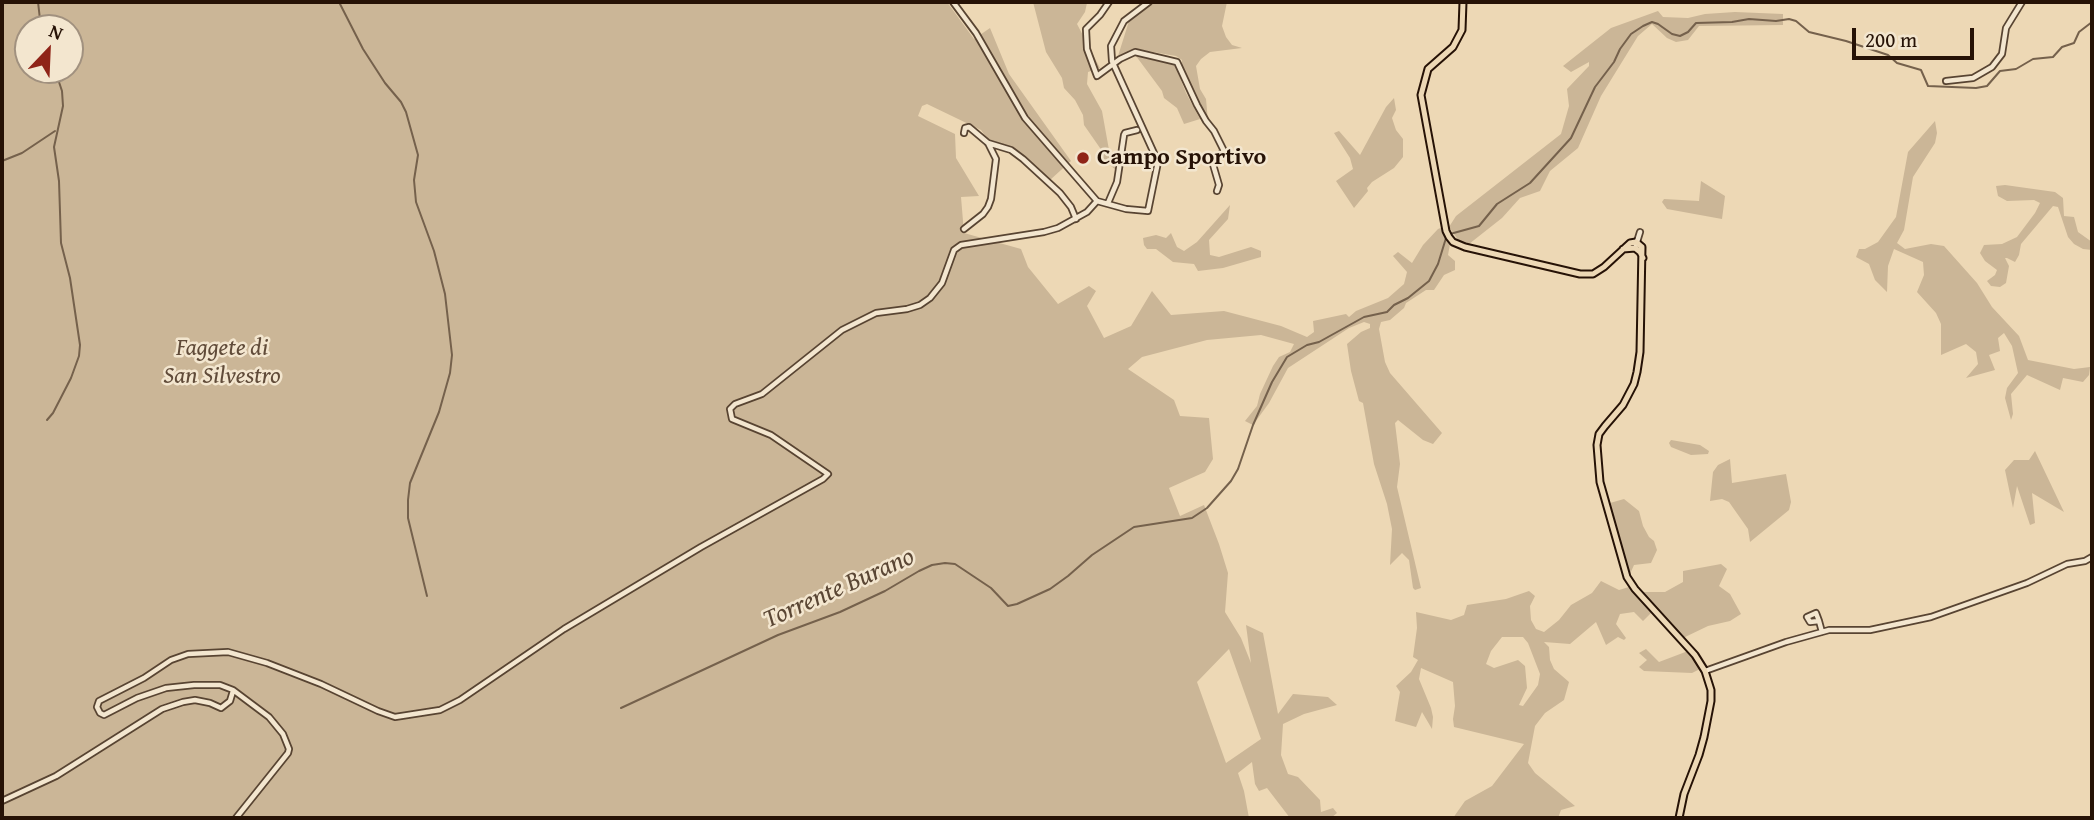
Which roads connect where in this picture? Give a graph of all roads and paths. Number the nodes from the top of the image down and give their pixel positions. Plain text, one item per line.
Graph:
1 (953, 2) edge
2 (1109, 2) edge
3 (1149, 2) edge
4 (1463, 2) edge
5 (2022, 2) edge
6 (1114, 64) junction
7 (1946, 81) dead end
8 (1137, 130) dead end
9 (964, 133) dead end
10 (988, 143) junction
11 (1217, 191) dead end
12 (1097, 201) junction
13 (1108, 203) junction
14 (1076, 219) junction
15 (964, 229) dead end
16 (1640, 233) dead end
17 (1635, 245) junction
18 (2092, 557) edge
19 (1819, 621) dead end
20 (1822, 632) junction
21 (1705, 671) junction
22 (233, 690) junction
23 (2, 801) edge
24 (236, 818) edge
25 (1679, 818) edge

1 - 12 street
2 - 6 street
3 - 6 street
4 - 17 main road
5 - 7 street
6 - 11 street
6 - 13 street
8 - 13 street
9 - 10 street
10 - 14 street
10 - 15 street
12 - 13 street
12 - 14 street
14 - 22 street
16 - 17 street
17 - 21 main road
18 - 20 street
19 - 20 street
20 - 21 street
21 - 25 main road
22 - 23 street
22 - 24 street

